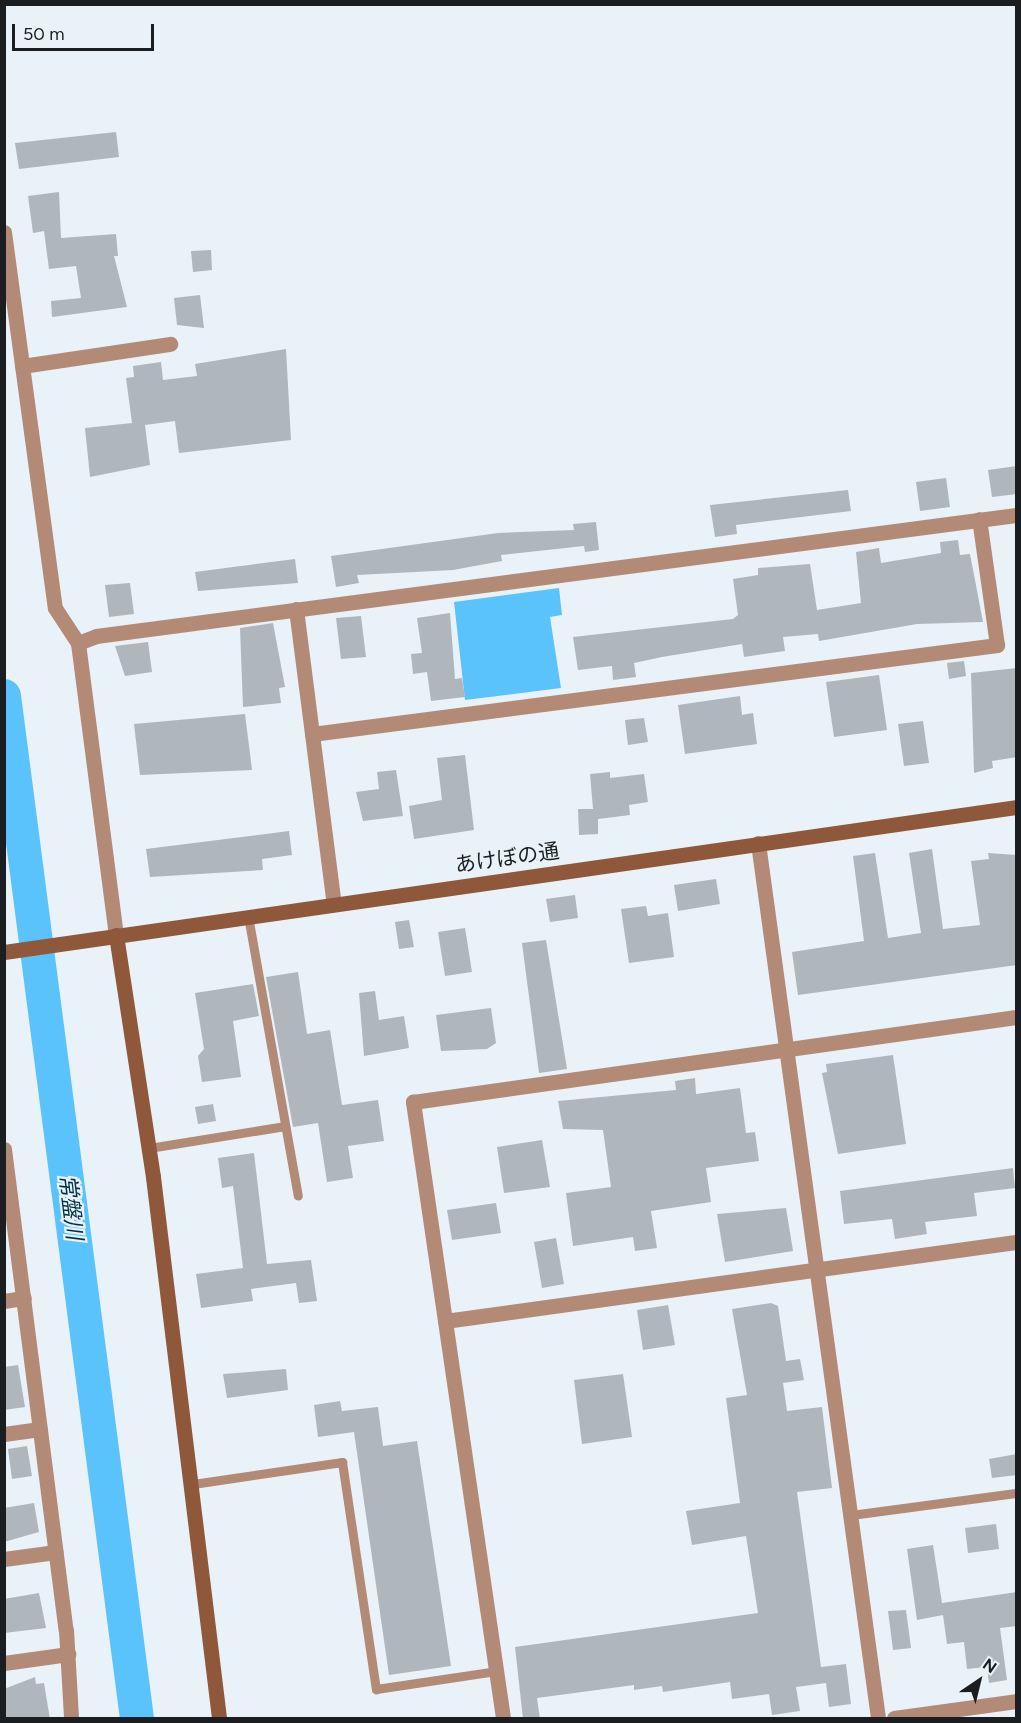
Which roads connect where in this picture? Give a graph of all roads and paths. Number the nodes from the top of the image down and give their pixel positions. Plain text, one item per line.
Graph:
1 (4, 232) edge
2 (171, 344) dead end
3 (22, 366) junction
4 (1017, 515) edge
5 (979, 519) junction
6 (296, 609) junction
7 (78, 643) junction
8 (312, 734) junction
9 (1017, 807) edge
10 (758, 843) junction
11 (334, 904) junction
12 (248, 916) junction
13 (116, 935) junction
14 (4, 952) edge
15 (1017, 1017) edge
16 (789, 1050) junction
17 (285, 1126) junction
18 (149, 1148) junction
19 (4, 1149) edge
20 (7, 1178) edge
21 (298, 1196) dead end
22 (1017, 1242) edge
23 (819, 1268) junction
24 (24, 1298) junction
25 (4, 1300) edge
26 (445, 1322) junction
27 (40, 1429) junction
28 (4, 1434) edge
29 (193, 1484) junction
30 (1017, 1493) edge
31 (851, 1515) junction
32 (56, 1552) junction
33 (4, 1559) edge
34 (68, 1654) junction
35 (4, 1663) edge
36 (496, 1671) junction
37 (1017, 1701) edge
38 (71, 1719) edge
39 (219, 1719) edge
40 (503, 1719) edge
41 (878, 1719) edge
42 (894, 1719) edge

1 - 3 street
2 - 3 street
3 - 7 street
4 - 5 street
5 - 6 street
5 - 8 street
6 - 7 street
6 - 8 street
7 - 13 street
8 - 11 street
9 - 10 street, あけぼの通
10 - 11 street, あけぼの通
10 - 16 street
11 - 12 street, あけぼの通
12 - 13 street, あけぼの通
12 - 17 lane
13 - 14 street, あけぼの通
13 - 18 street
15 - 16 street
16 - 23 street
16 - 26 street
17 - 18 lane
17 - 21 lane
18 - 29 street
19 - 20 street
20 - 24 street
22 - 23 street
23 - 26 street
23 - 31 street
24 - 25 street
24 - 27 street
26 - 36 street
27 - 28 street
27 - 32 street
29 - 36 lane
29 - 39 street
30 - 31 lane
31 - 41 street
32 - 33 street
32 - 34 street
34 - 35 street
34 - 38 street
36 - 40 street
37 - 42 street

